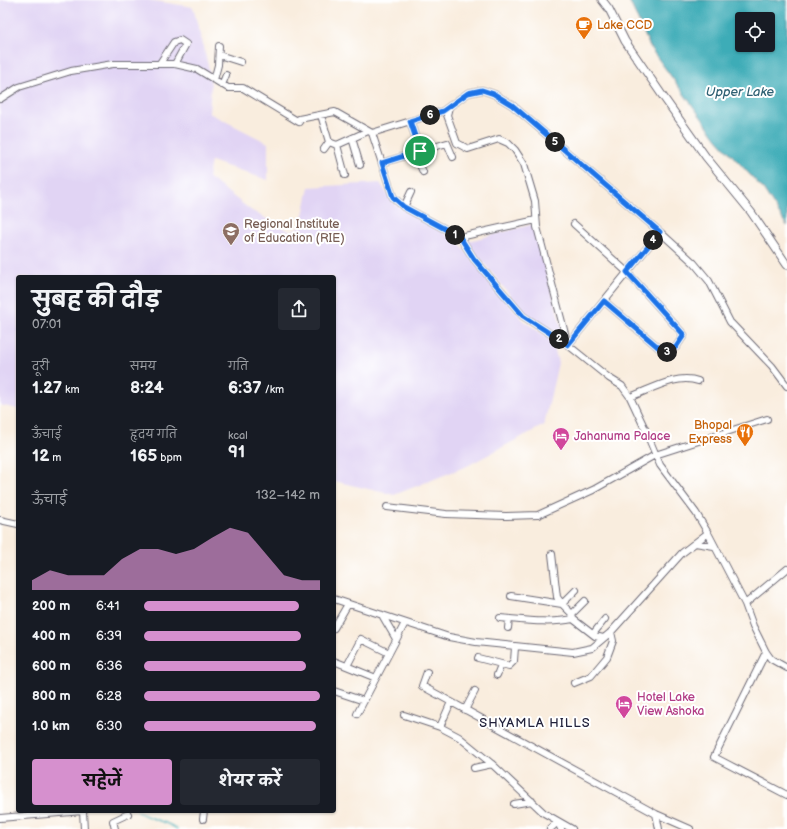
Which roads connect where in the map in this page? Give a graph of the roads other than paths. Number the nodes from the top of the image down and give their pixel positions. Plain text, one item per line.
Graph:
1 (602, 0) edge
2 (219, 46) dead end
3 (219, 55) junction
4 (241, 62) dead end
5 (160, 63) junction
6 (175, 64) junction
7 (226, 75) dead end
8 (214, 80) junction
9 (222, 85) junction
10 (0, 99) edge
11 (449, 107) junction
12 (321, 115) junction
13 (410, 121) junction
14 (370, 132) junction
15 (352, 138) junction
16 (329, 142) junction
17 (337, 145) junction
18 (324, 149) dead end
19 (418, 152) junction
20 (453, 157) dead end
21 (382, 163) junction
22 (360, 165) dead end
23 (423, 172) dead end
24 (345, 175) dead end
25 (411, 192) dead end
26 (404, 207) junction
27 (536, 220) junction
28 (574, 224) dead end
29 (660, 232) junction
30 (460, 237) junction
31 (787, 265) edge
32 (627, 272) junction
33 (604, 301) junction
34 (568, 345) junction
35 (698, 381) dead end
36 (787, 386) edge
37 (630, 397) junction
38 (767, 419) dead end
39 (655, 455) junction
40 (387, 507) dead end
41 (0, 520) edge
42 (16, 524) edge
43 (708, 533) junction
44 (695, 543) junction
45 (714, 546) junction
46 (552, 554) dead end
47 (787, 569) edge
48 (576, 590) dead end
49 (511, 596) dead end
50 (336, 601) edge
51 (585, 601) dead end
52 (348, 604) junction
53 (562, 604) junction
54 (745, 604) junction
55 (382, 615) junction
56 (573, 616) junction
57 (500, 618) dead end
58 (509, 619) junction
59 (605, 619) dead end
60 (405, 622) junction
61 (336, 625) edge
62 (508, 628) dead end
63 (611, 632) junction
64 (593, 634) junction
65 (603, 638) junction
66 (396, 639) junction
67 (515, 647) junction
68 (766, 652) junction
69 (389, 653) junction
70 (478, 658) dead end
71 (336, 662) edge
72 (502, 664) junction
73 (347, 666) junction
74 (787, 668) edge
75 (428, 672) dead end
76 (498, 675) dead end
77 (376, 678) junction
78 (574, 683) dead end
79 (475, 691) dead end
80 (336, 692) edge
81 (364, 701) junction
82 (451, 702) junction
83 (465, 710) junction
84 (357, 714) dead end
85 (404, 715) dead end
86 (440, 727) junction
87 (492, 764) junction
88 (474, 768) dead end
89 (787, 795) edge
90 (532, 801) junction
91 (514, 804) dead end
92 (59, 813) edge
93 (83, 813) edge
94 (204, 813) edge
95 (128, 814) dead end
96 (656, 814) junction
97 (0, 818) edge
98 (203, 819) dead end
99 (558, 822) junction
100 (84, 829) edge
101 (115, 829) edge
102 (550, 829) edge
103 (561, 829) edge
104 (572, 829) edge
105 (659, 829) edge
106 (690, 829) edge

1 - 31 street
2 - 3 street
3 - 4 street
3 - 8 street
5 - 6 street
5 - 6 street
5 - 10 street
6 - 8 street
7 - 9 street
8 - 9 street
9 - 12 street
11 - 13 street
11 - 27 street
11 - 29 street
12 - 14 street
12 - 16 street
13 - 14 street
13 - 19 street
14 - 15 street
14 - 21 street
15 - 17 street
15 - 22 street
16 - 17 street
16 - 18 street
17 - 24 street
19 - 20 street
19 - 21 street
19 - 23 street
21 - 26 street
25 - 26 street
26 - 30 street
27 - 30 street
27 - 34 street
28 - 32 street
29 - 32 street
29 - 36 street
30 - 34 street
32 - 33 street
32 - 33 street
33 - 34 street
34 - 37 street
35 - 37 street
37 - 39 street
38 - 39 street
39 - 40 street
39 - 43 street
41 - 42 street
43 - 44 street
43 - 45 street
44 - 45 street
44 - 63 street
45 - 54 street
46 - 53 street
47 - 54 street
48 - 53 street
49 - 53 street
50 - 52 street
51 - 56 street
52 - 55 street
52 - 61 street
53 - 56 street
54 - 68 street
55 - 60 street
55 - 66 street
56 - 58 street
56 - 64 street
57 - 58 street
58 - 62 street
59 - 64 street
60 - 66 street
60 - 67 street
63 - 65 street
63 - 78 street
64 - 65 street
65 - 67 street
66 - 69 street
67 - 72 street
68 - 74 street
68 - 89 street
69 - 73 street
69 - 77 street
70 - 72 street
71 - 73 street
72 - 76 street
73 - 77 street
75 - 82 street
77 - 81 street
79 - 83 street
80 - 81 street
81 - 84 street
82 - 83 street
82 - 86 street
83 - 96 street
85 - 86 street
86 - 87 street
87 - 88 street
87 - 90 street
90 - 91 street
90 - 99 street
92 - 97 street
93 - 100 street
94 - 98 street
95 - 101 street
96 - 105 street
96 - 106 street
99 - 102 street
99 - 103 street
99 - 104 street

